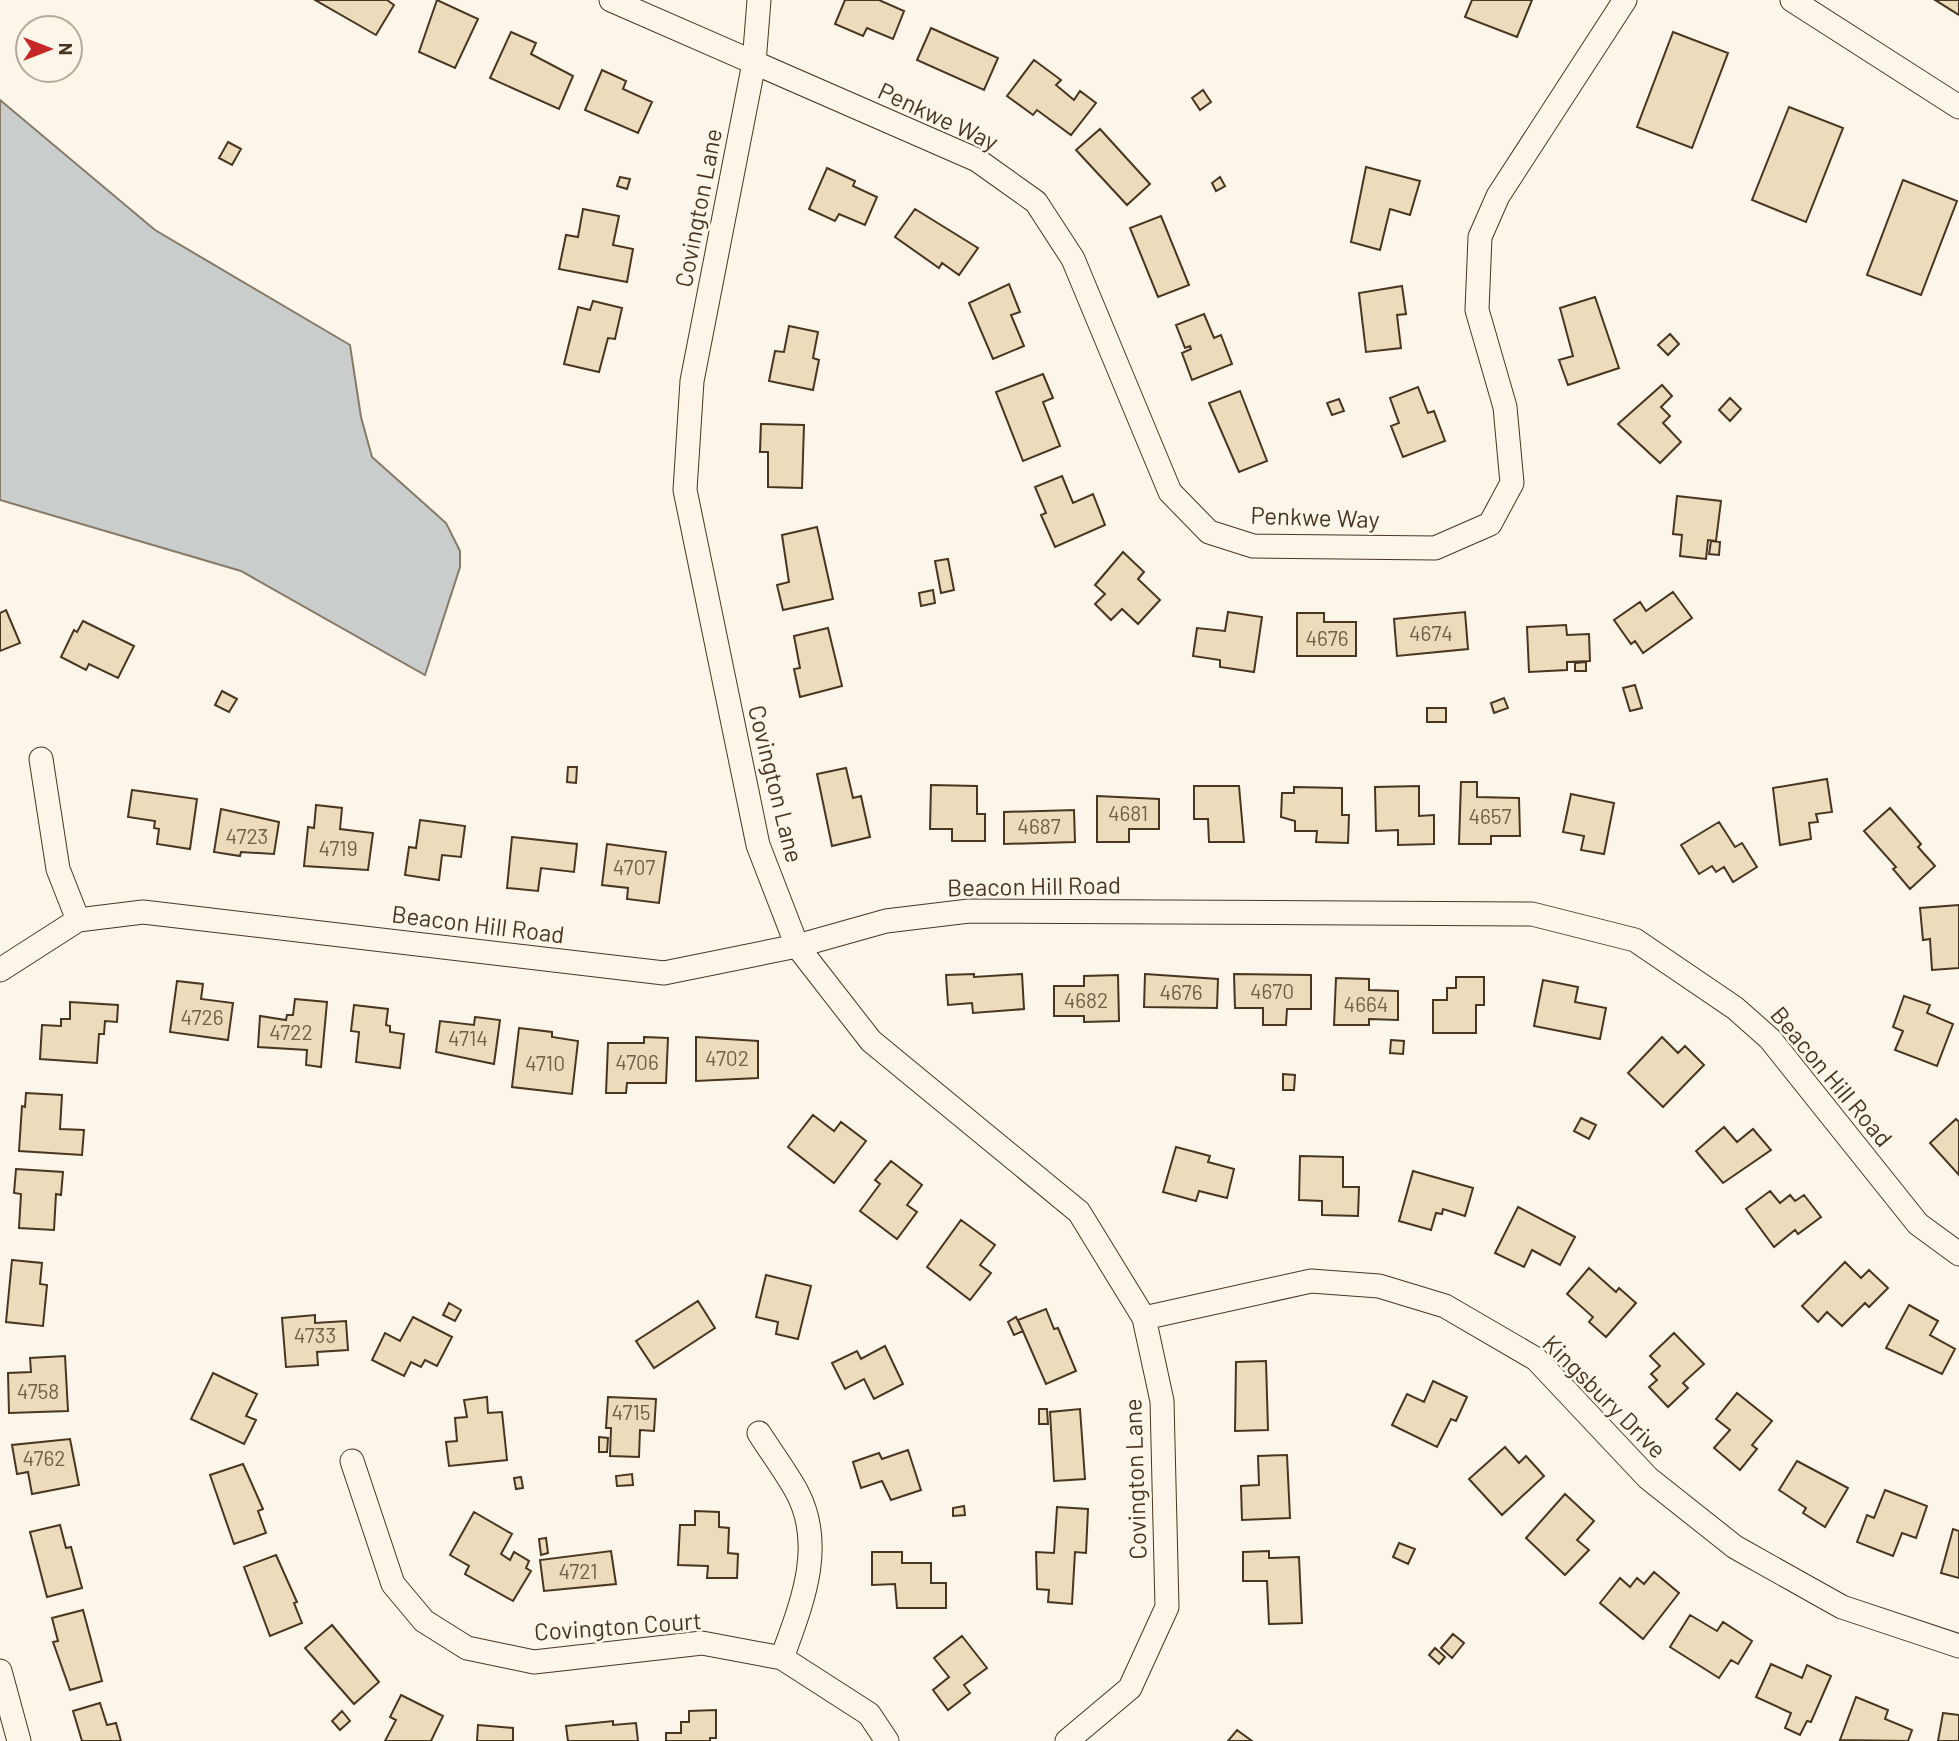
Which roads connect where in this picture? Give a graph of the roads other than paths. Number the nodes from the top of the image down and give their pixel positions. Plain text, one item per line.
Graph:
1 (611, 0) edge
2 (759, 0) edge
3 (1625, 0) edge
4 (1792, 0) edge
5 (754, 63) junction
6 (1959, 107) edge
7 (41, 760) dead end
8 (78, 920) junction
9 (797, 946) junction
10 (0, 970) edge
11 (1959, 1254) edge
12 (1144, 1318) junction
13 (759, 1433) dead end
14 (352, 1461) dead end
15 (1959, 1646) edge
16 (782, 1658) junction
17 (0, 1671) edge
18 (19, 1741) edge
19 (887, 1741) edge
20 (1067, 1741) edge

1 - 5 street, Penkwe Way
2 - 5 street, Covington Lane
3 - 5 street, Penkwe Way
4 - 6 street
5 - 9 street, Covington Lane
7 - 8 street
8 - 9 street, Beacon Hill Road
8 - 10 street, Beacon Hill Road
9 - 11 street, Beacon Hill Road
9 - 12 street, Covington Lane
12 - 15 street, Kingsbury Drive
12 - 20 street, Covington Lane
13 - 16 street
14 - 16 street, Covington Court
16 - 19 street, Covington Court
17 - 18 street

